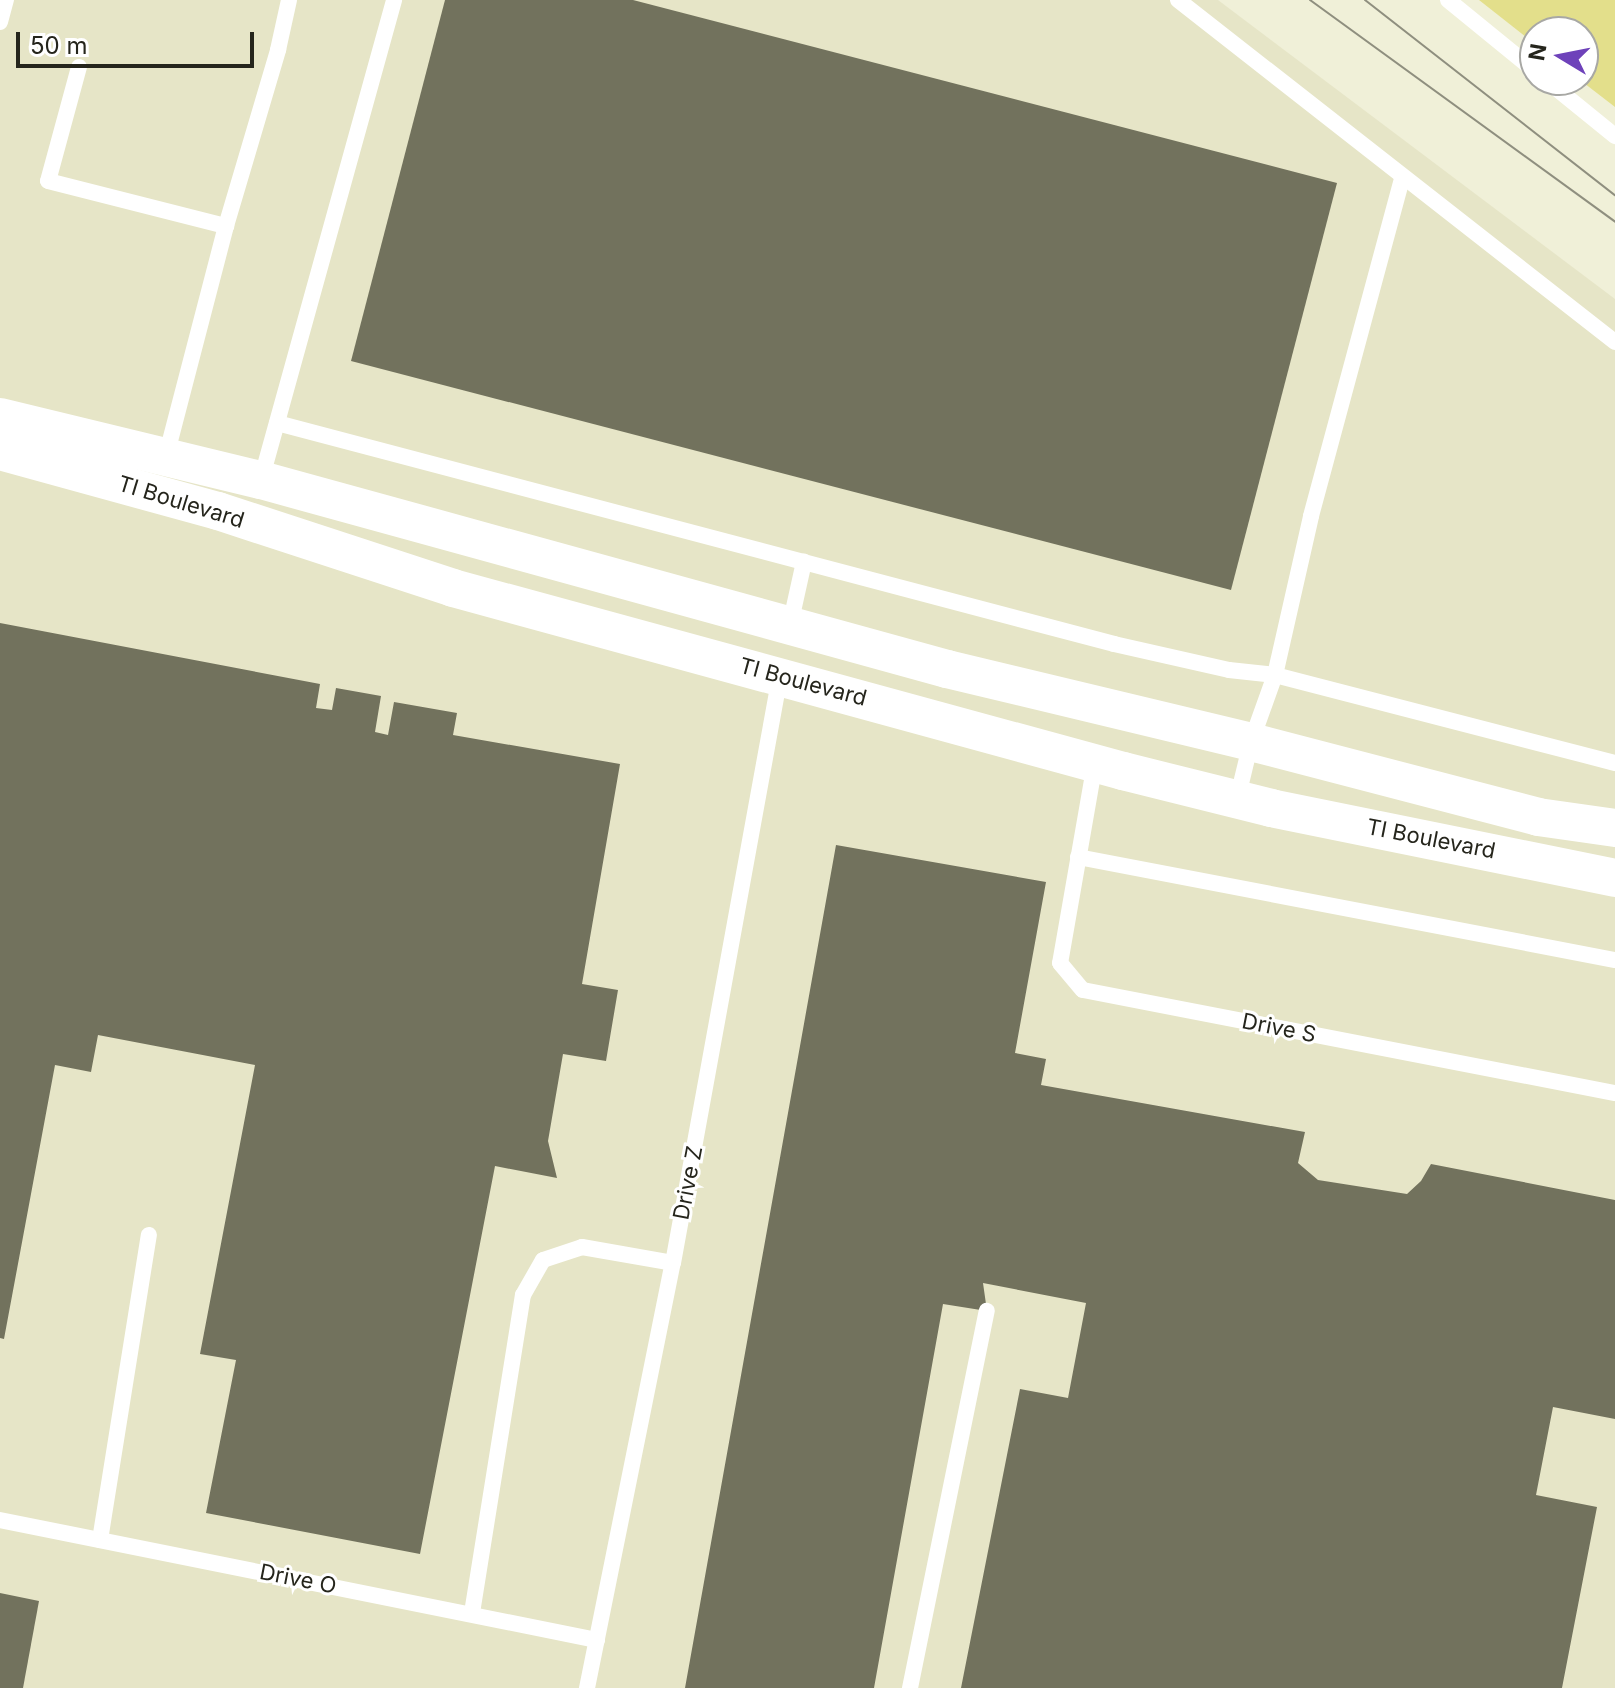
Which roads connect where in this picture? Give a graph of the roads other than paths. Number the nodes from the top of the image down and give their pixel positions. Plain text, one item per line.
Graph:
1 (6, 0) edge
2 (289, 0) edge
3 (394, 0) edge
4 (1178, 0) edge
5 (1448, 0) edge
6 (0, 22) edge
7 (1519, 58) edge
8 (79, 67) dead end
9 (1566, 96) edge
10 (1615, 136) edge
11 (1402, 179) junction
12 (226, 226) junction
13 (1615, 342) edge
14 (0, 417) edge
15 (277, 423) junction
16 (0, 451) edge
17 (165, 459) junction
18 (261, 480) junction
19 (804, 562) junction
20 (790, 625) junction
21 (1275, 675) junction
22 (780, 676) junction
23 (1251, 742) junction
24 (1095, 763) junction
25 (1615, 763) edge
26 (1237, 800) junction
27 (1615, 828) edge
28 (1078, 857) junction
29 (1615, 878) edge
30 (1615, 960) edge
31 (1615, 1093) edge
32 (149, 1235) dead end
33 (673, 1263) junction
34 (987, 1311) dead end
35 (0, 1520) edge
36 (100, 1540) junction
37 (472, 1613) junction
38 (597, 1640) junction
39 (587, 1688) edge
40 (910, 1688) edge

1 - 6 lane
2 - 12 lane
3 - 15 lane
4 - 11 lane
5 - 7 lane
8 - 12 lane
9 - 10 lane
11 - 13 lane
11 - 21 lane
12 - 17 lane
14 - 17 street, TI Boulevard
15 - 18 lane
15 - 19 lane
16 - 22 street, TI Boulevard
17 - 18 street, TI Boulevard
18 - 20 street, TI Boulevard
19 - 20 lane
19 - 21 lane
20 - 22 street
20 - 23 street, TI Boulevard
21 - 23 lane
21 - 25 lane
22 - 24 street, TI Boulevard
22 - 33 lane, Drive Z
23 - 26 lane
23 - 27 street, TI Boulevard
24 - 26 street, TI Boulevard
24 - 28 lane, Drive S
26 - 29 street, TI Boulevard
28 - 30 lane
28 - 31 lane, Drive S
32 - 36 lane
33 - 37 lane
33 - 38 lane, Drive Z
34 - 40 lane
35 - 36 lane, Drive O
36 - 37 lane, Drive O
37 - 38 lane, Drive O
38 - 39 lane, Drive Z

